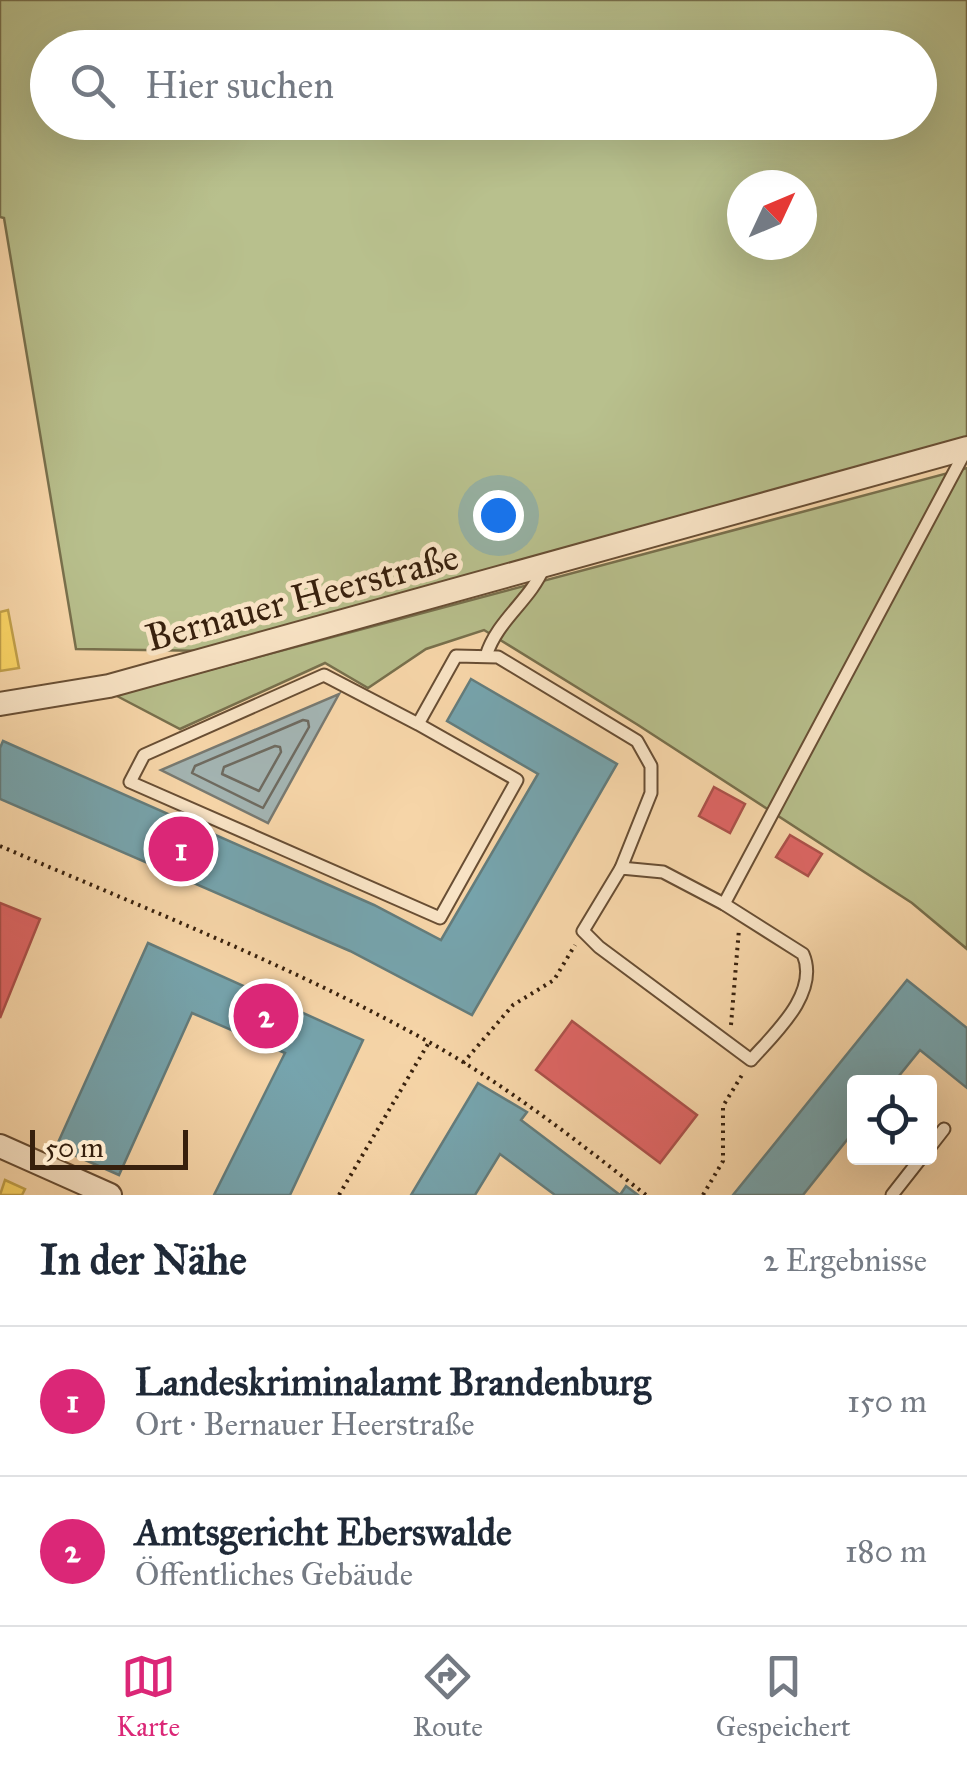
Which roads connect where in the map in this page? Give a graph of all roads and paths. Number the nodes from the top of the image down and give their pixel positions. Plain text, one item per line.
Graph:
1 (967, 448) edge
2 (544, 566) junction
3 (486, 656) junction
4 (0, 704) edge
5 (418, 724) junction
6 (0, 846) edge
7 (621, 868) junction
8 (724, 904) junction
9 (740, 914) junction
10 (583, 931) junction
11 (429, 1042) junction
12 (730, 1044) junction
13 (752, 1060) junction
14 (463, 1064) junction
15 (944, 1129) dead end
16 (937, 1138) edge
17 (0, 1146) edge
18 (916, 1165) edge
19 (110, 1195) edge
20 (339, 1195) edge
21 (646, 1195) edge
22 (704, 1195) edge
23 (892, 1195) edge

1 - 2 street, Bernauer Heerstraße
1 - 8 lane
2 - 3 lane
2 - 4 street, Bernauer Heerstraße
3 - 5 lane
3 - 7 lane
5 - 5 lane
6 - 11 path
7 - 8 lane
7 - 10 lane
8 - 9 lane
9 - 12 path
9 - 13 lane
10 - 12 lane
10 - 14 path
11 - 14 path
11 - 20 path
12 - 13 lane
13 - 22 path
14 - 21 path
15 - 16 lane
17 - 19 street
18 - 23 lane

